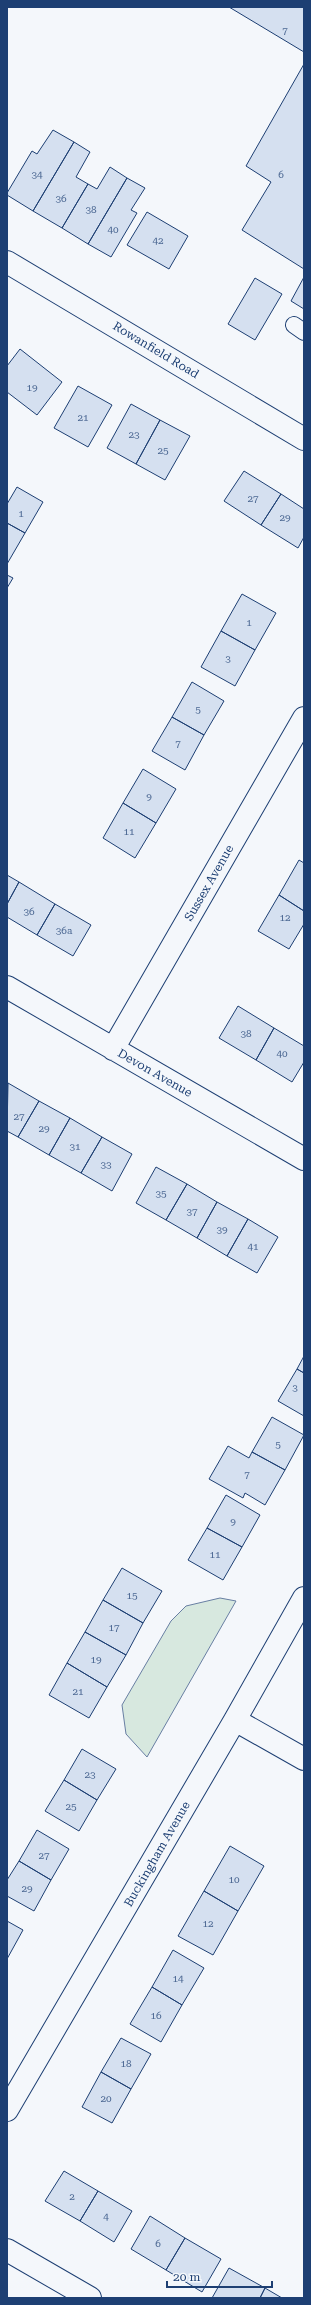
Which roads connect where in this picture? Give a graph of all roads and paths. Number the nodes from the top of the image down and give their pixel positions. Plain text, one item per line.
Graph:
1 (8, 267) edge
2 (304, 439) edge
3 (304, 718) edge
4 (7, 987) edge
5 (113, 1049) junction
6 (304, 1159) edge
7 (304, 1598) edge
8 (235, 1720) junction
9 (304, 1759) edge
10 (7, 2110) edge
11 (7, 2250) edge
12 (90, 2298) edge

1 - 2 street, Rowanfield Road
3 - 5 street, Sussex Avenue
4 - 5 street, Devon Avenue
5 - 6 street, Devon Avenue
7 - 8 street, Buckingham Avenue
8 - 9 street
8 - 10 street, Buckingham Avenue
11 - 12 street

